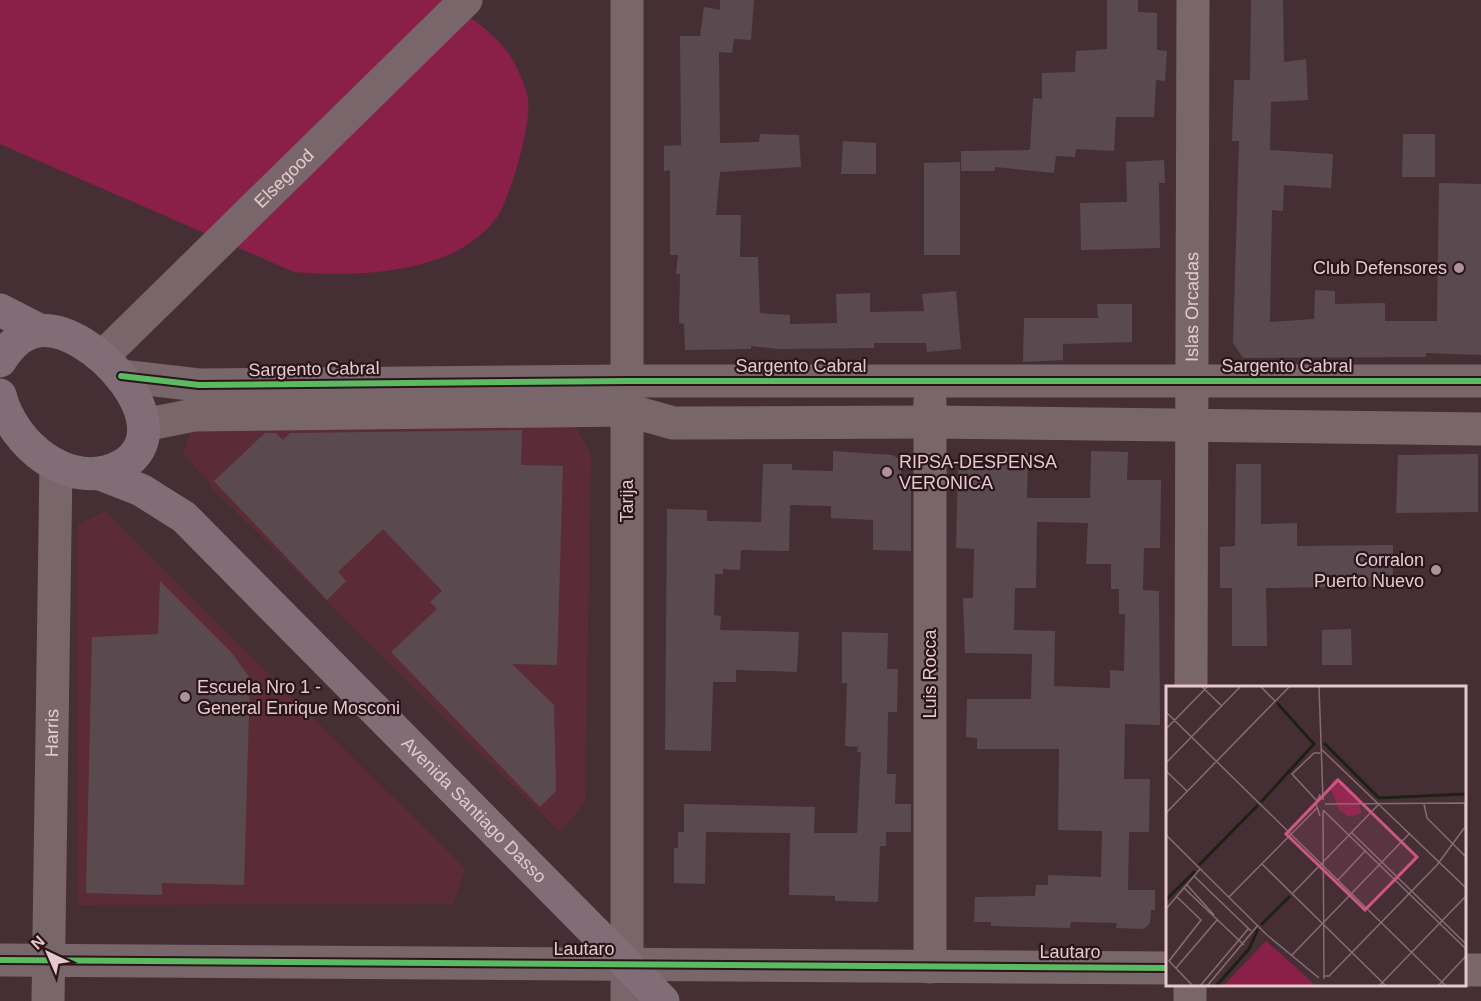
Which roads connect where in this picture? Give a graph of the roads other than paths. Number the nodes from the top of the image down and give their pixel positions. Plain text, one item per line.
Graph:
1 (466, 0) edge
2 (627, 0) edge
3 (1193, 0) edge
4 (0, 310) edge
5 (39, 330) junction
6 (0, 361) edge
7 (111, 367) junction
8 (930, 381) junction
9 (1481, 381) edge
10 (1192, 382) junction
11 (627, 395) junction
12 (0, 396) edge
13 (930, 422) junction
14 (1192, 425) junction
15 (1481, 429) edge
16 (143, 433) junction
17 (56, 465) junction
18 (100, 474) junction
19 (184, 518) junction
20 (1191, 686) edge
21 (0, 960) edge
22 (47, 961) junction
23 (627, 964) junction
24 (930, 967) junction
25 (1166, 968) edge
26 (48, 1001) edge
27 (627, 1001) edge
28 (663, 1001) edge

1 - 7 street, Elsegood
2 - 11 street, Tarija
3 - 10 street, Islas Orcadas
4 - 5 main road, Avenida Santiago Dasso
5 - 6 main road
5 - 7 main road, Avenida Santiago Dasso
7 - 11 street, Sargento Cabral
7 - 16 main road, Avenida Santiago Dasso
8 - 10 street, Sargento Cabral
8 - 11 street, Sargento Cabral
8 - 13 street, Luis Rocca
9 - 10 street, Sargento Cabral
10 - 14 street, Islas Orcadas
11 - 13 street, Sargento Cabral
11 - 16 street, Sargento Cabral
11 - 23 street, Tarija
12 - 17 main road, Avenida Santiago Dasso
13 - 14 street, Sargento Cabral
13 - 24 street, Luis Rocca
14 - 15 street, Sargento Cabral
14 - 20 street, Islas Orcadas
16 - 18 main road
16 - 19 main road, Avenida Santiago Dasso
17 - 18 main road, Avenida Santiago Dasso
17 - 22 street, Harris
18 - 19 main road, Avenida Santiago Dasso
19 - 23 main road, Avenida Santiago Dasso
21 - 22 street, Lautaro
22 - 23 street, Lautaro
22 - 26 street, Harris
23 - 24 street, Lautaro
23 - 27 street, Tarija
23 - 28 main road, Avenida Santiago Dasso
24 - 25 street, Lautaro

